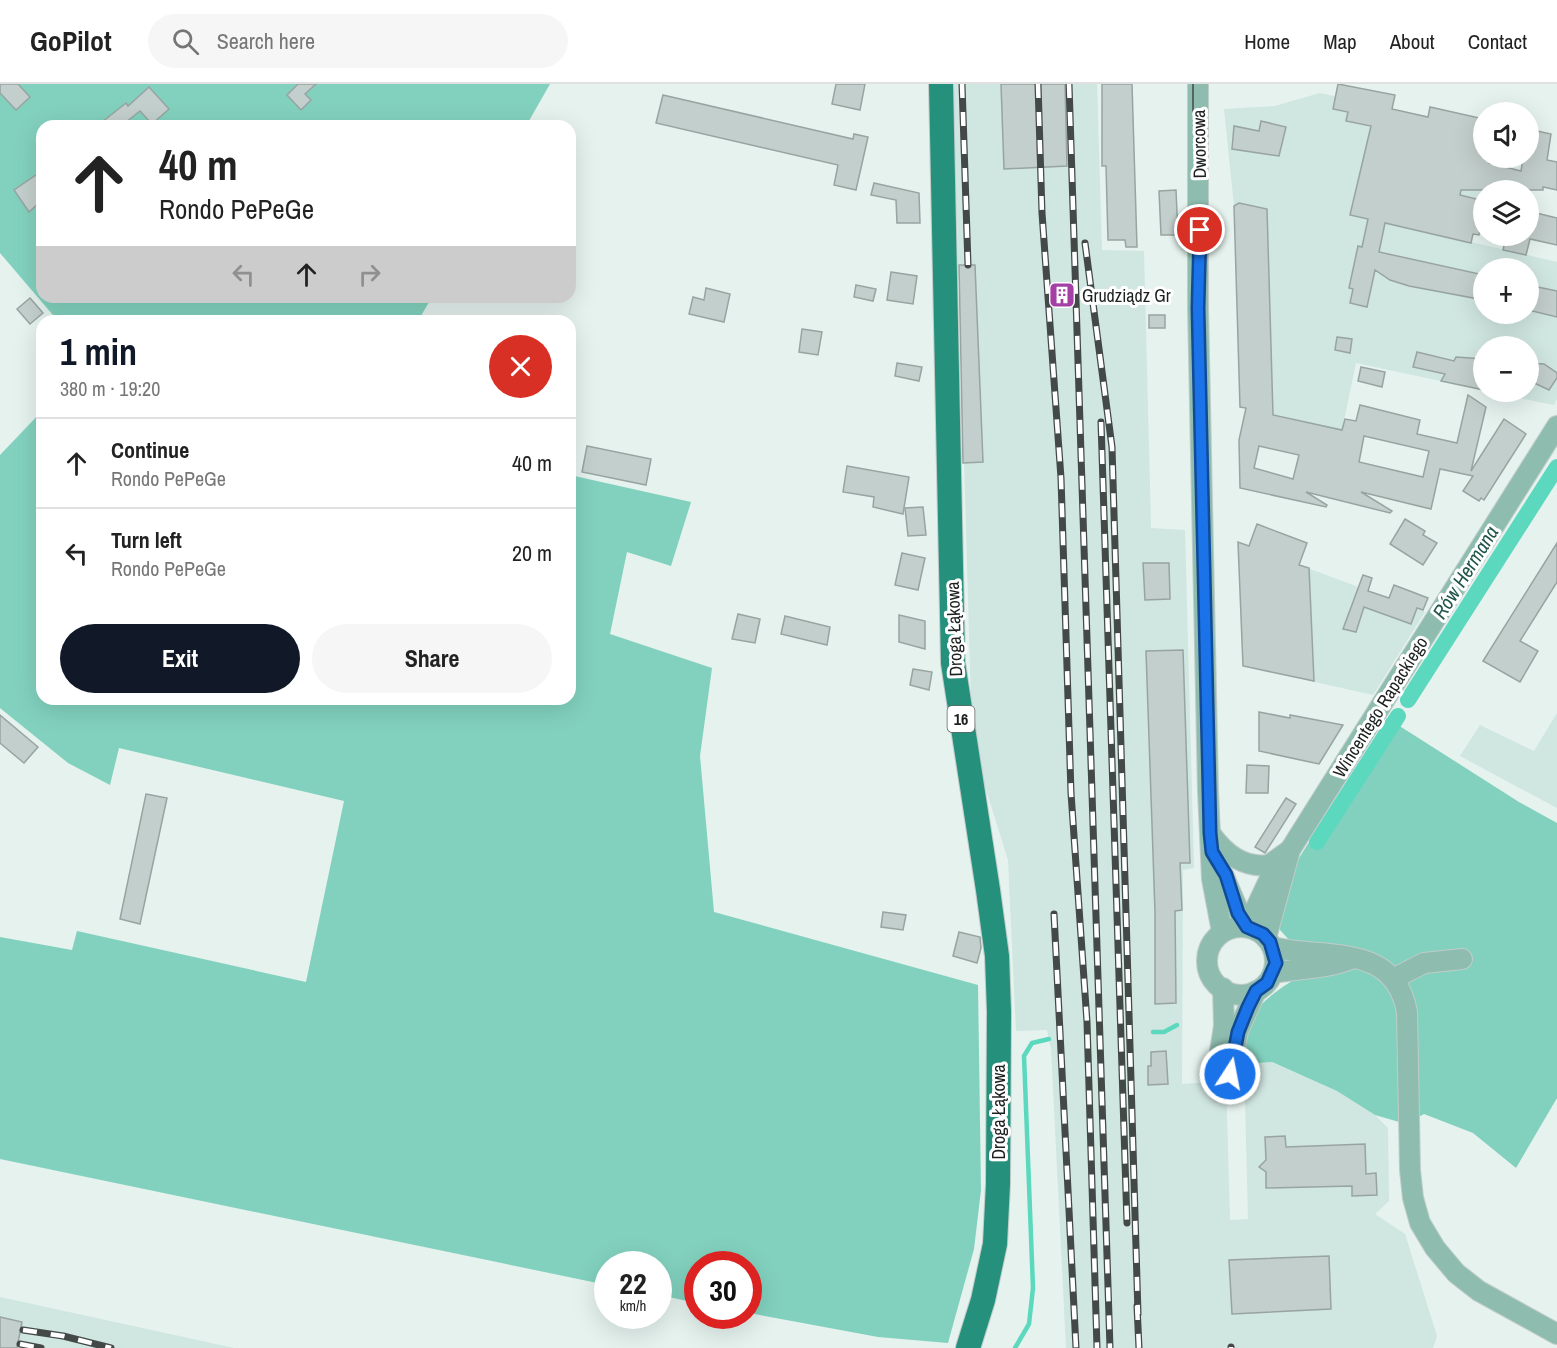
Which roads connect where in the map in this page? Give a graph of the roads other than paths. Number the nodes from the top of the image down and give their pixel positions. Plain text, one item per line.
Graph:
1 (941, 84) edge
2 (1198, 84) edge
3 (1557, 426) edge
4 (1211, 842) junction
5 (1284, 855) junction
6 (1247, 927) junction
7 (1222, 932) junction
8 (1269, 943) junction
9 (1351, 959) junction
10 (1462, 959) dead end
11 (1273, 974) junction
12 (1395, 978) junction
13 (1223, 988) junction
14 (1256, 991) junction
15 (1557, 1334) edge
16 (968, 1348) edge

1 - 16 main road, Droga Łąkowa / 16
2 - 4 street, Dworcowa
3 - 5 street, Wincentego Rapackiego
4 - 5 street
4 - 6 street, Dworcowa
4 - 7 street, Dworcowa
5 - 6 street, Wincentego Rapackiego
5 - 8 street, Wincentego Rapackiego
6 - 7 street
6 - 8 street
7 - 13 street
8 - 9 street
8 - 11 street
9 - 11 street
9 - 12 street
10 - 12 street
11 - 14 street
12 - 15 street
13 - 14 street
13 - 14 street

